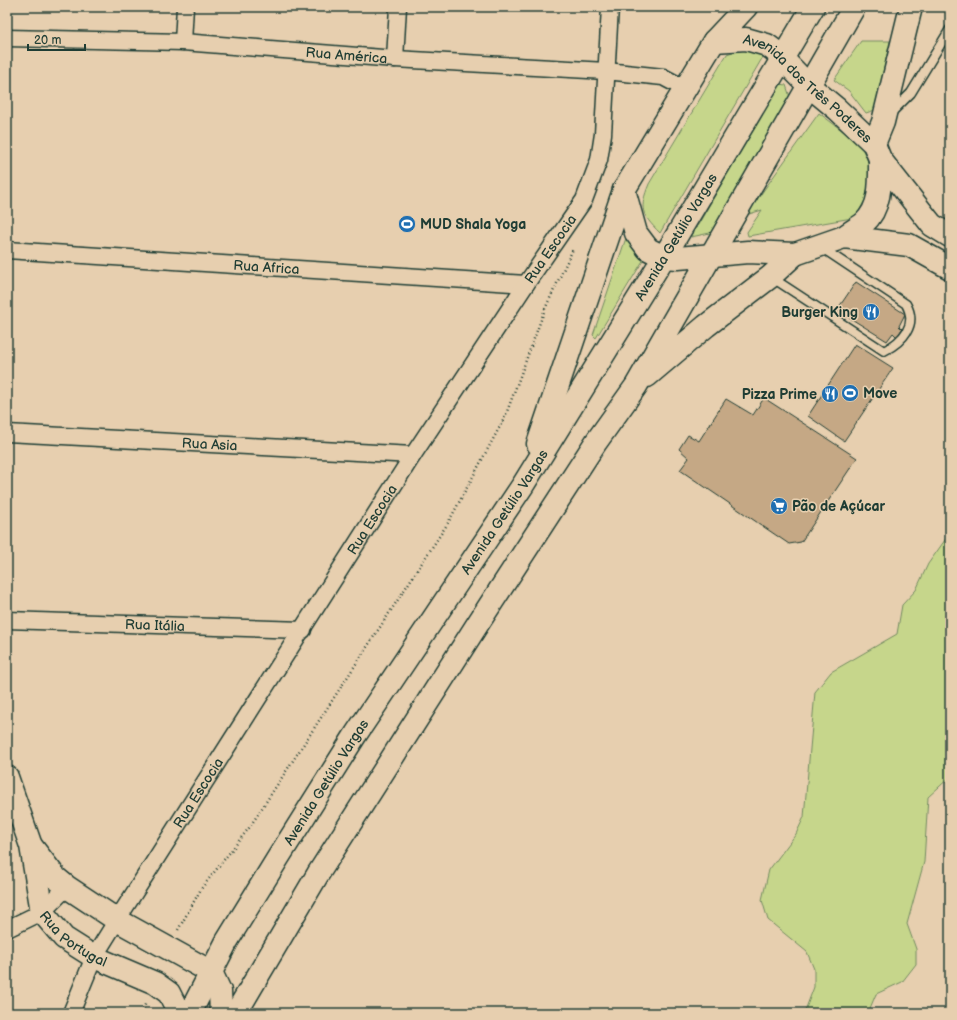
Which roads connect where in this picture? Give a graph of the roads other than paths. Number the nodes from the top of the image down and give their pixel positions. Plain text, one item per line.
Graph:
1 (185, 7) edge
2 (398, 7) edge
3 (610, 7) edge
4 (746, 7) edge
5 (813, 7) edge
6 (854, 7) edge
7 (911, 7) edge
8 (950, 29) edge
9 (7, 38) edge
10 (714, 41) junction
11 (947, 41) edge
12 (183, 42) junction
13 (395, 59) junction
14 (783, 59) junction
15 (606, 71) junction
16 (808, 85) junction
17 (684, 88) junction
18 (882, 122) junction
19 (877, 151) junction
20 (624, 190) junction
21 (950, 236) edge
22 (844, 237) junction
23 (819, 245) junction
24 (7, 250) edge
25 (795, 254) junction
26 (710, 256) junction
27 (664, 257) junction
28 (950, 268) edge
29 (770, 277) junction
30 (526, 284) junction
31 (636, 386) junction
32 (7, 433) edge
33 (413, 455) junction
34 (524, 485) junction
35 (7, 620) edge
36 (303, 630) junction
37 (7, 777) edge
38 (31, 846) junction
39 (67, 887) junction
40 (42, 912) junction
41 (117, 920) junction
42 (7, 929) edge
43 (94, 956) junction
44 (211, 972) junction
45 (71, 1013) edge
46 (179, 1013) edge
47 (190, 1013) edge
48 (221, 1013) edge
49 (236, 1013) edge

1 - 12 street
2 - 13 street
3 - 15 street, Rua Escocia
4 - 10 main road
5 - 14 main road, Avenida Getúlio Vargas
6 - 16 main road
7 - 18 main road
8 - 11 lane
9 - 12 street, Rua América
10 - 14 main road, Avenida dos Três Poderes
10 - 17 main road
11 - 18 lane
12 - 13 street, Rua América
13 - 15 street, Rua América
14 - 16 main road, Avenida dos Três Poderes
14 - 27 main road, Avenida Getúlio Vargas
15 - 17 street, Rua América
15 - 30 street, Rua Escocia
16 - 19 main road, Avenida dos Três Poderes
16 - 26 main road
17 - 20 main road
18 - 19 main road
19 - 21 main road, Avenida dos Três Poderes
19 - 22 main road
20 - 27 main road
20 - 34 main road
22 - 23 main road
22 - 28 main road
23 - 25 main road
23 - 29 lane
24 - 30 street, Rua Africa
25 - 26 main road
25 - 29 main road
26 - 27 main road
26 - 31 main road
27 - 34 main road, Avenida Getúlio Vargas
29 - 31 main road
30 - 33 street, Rua Escocia
31 - 49 main road
32 - 33 street, Rua Asia
33 - 36 street, Rua Escocia
34 - 44 main road, Avenida Getúlio Vargas
35 - 36 street, Rua Itália
36 - 41 street, Rua Escocia
37 - 38 main road, Rua Portugal
38 - 39 main road
38 - 40 main road, Rua Portugal
39 - 40 street
39 - 41 main road
40 - 42 street
40 - 43 main road, Rua Portugal
41 - 43 street, Rua Escocia
41 - 44 main road
43 - 45 street, Rua Escocia
43 - 46 main road, Rua Portugal
44 - 47 main road, Avenida Getúlio Vargas
44 - 48 main road

